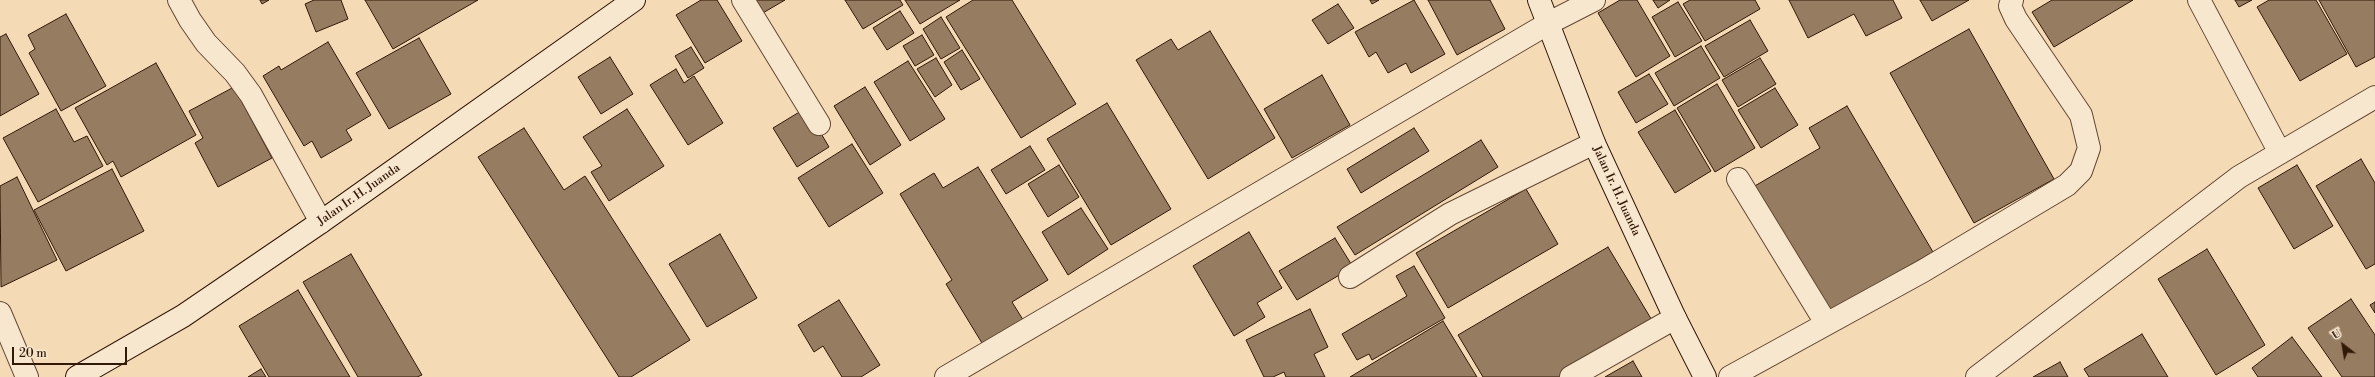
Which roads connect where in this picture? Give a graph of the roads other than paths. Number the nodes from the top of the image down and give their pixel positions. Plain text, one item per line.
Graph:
1 (179, 0) edge
2 (634, 0) edge
3 (743, 0) edge
4 (1539, 0) edge
5 (1594, 0) edge
6 (2012, 0) edge
7 (2198, 0) edge
8 (1549, 23) junction
9 (2375, 98) edge
10 (819, 124) dead end
11 (1594, 143) junction
12 (2280, 153) junction
13 (1738, 179) dead end
14 (321, 222) junction
15 (1350, 277) dead end
16 (0, 314) edge
17 (1675, 318) junction
18 (1826, 323) junction
19 (27, 377) edge
20 (77, 377) edge
21 (946, 377) edge
22 (1571, 377) edge
23 (1705, 377) edge
24 (1730, 377) edge
25 (1977, 377) edge

1 - 14 street
2 - 14 street, Jalan Ir. H. Juanda
3 - 10 street
4 - 8 street, Jalan Ir. H. Juanda
5 - 8 street
6 - 18 street
7 - 12 street
8 - 11 street, Jalan Ir. H. Juanda
8 - 21 street
9 - 12 street
11 - 15 street
11 - 17 street, Jalan Ir. H. Juanda
12 - 25 street
13 - 18 street
14 - 20 street, Jalan Ir. H. Juanda
16 - 19 street
17 - 22 street
17 - 23 street, Jalan Ir. H. Juanda
18 - 24 street

